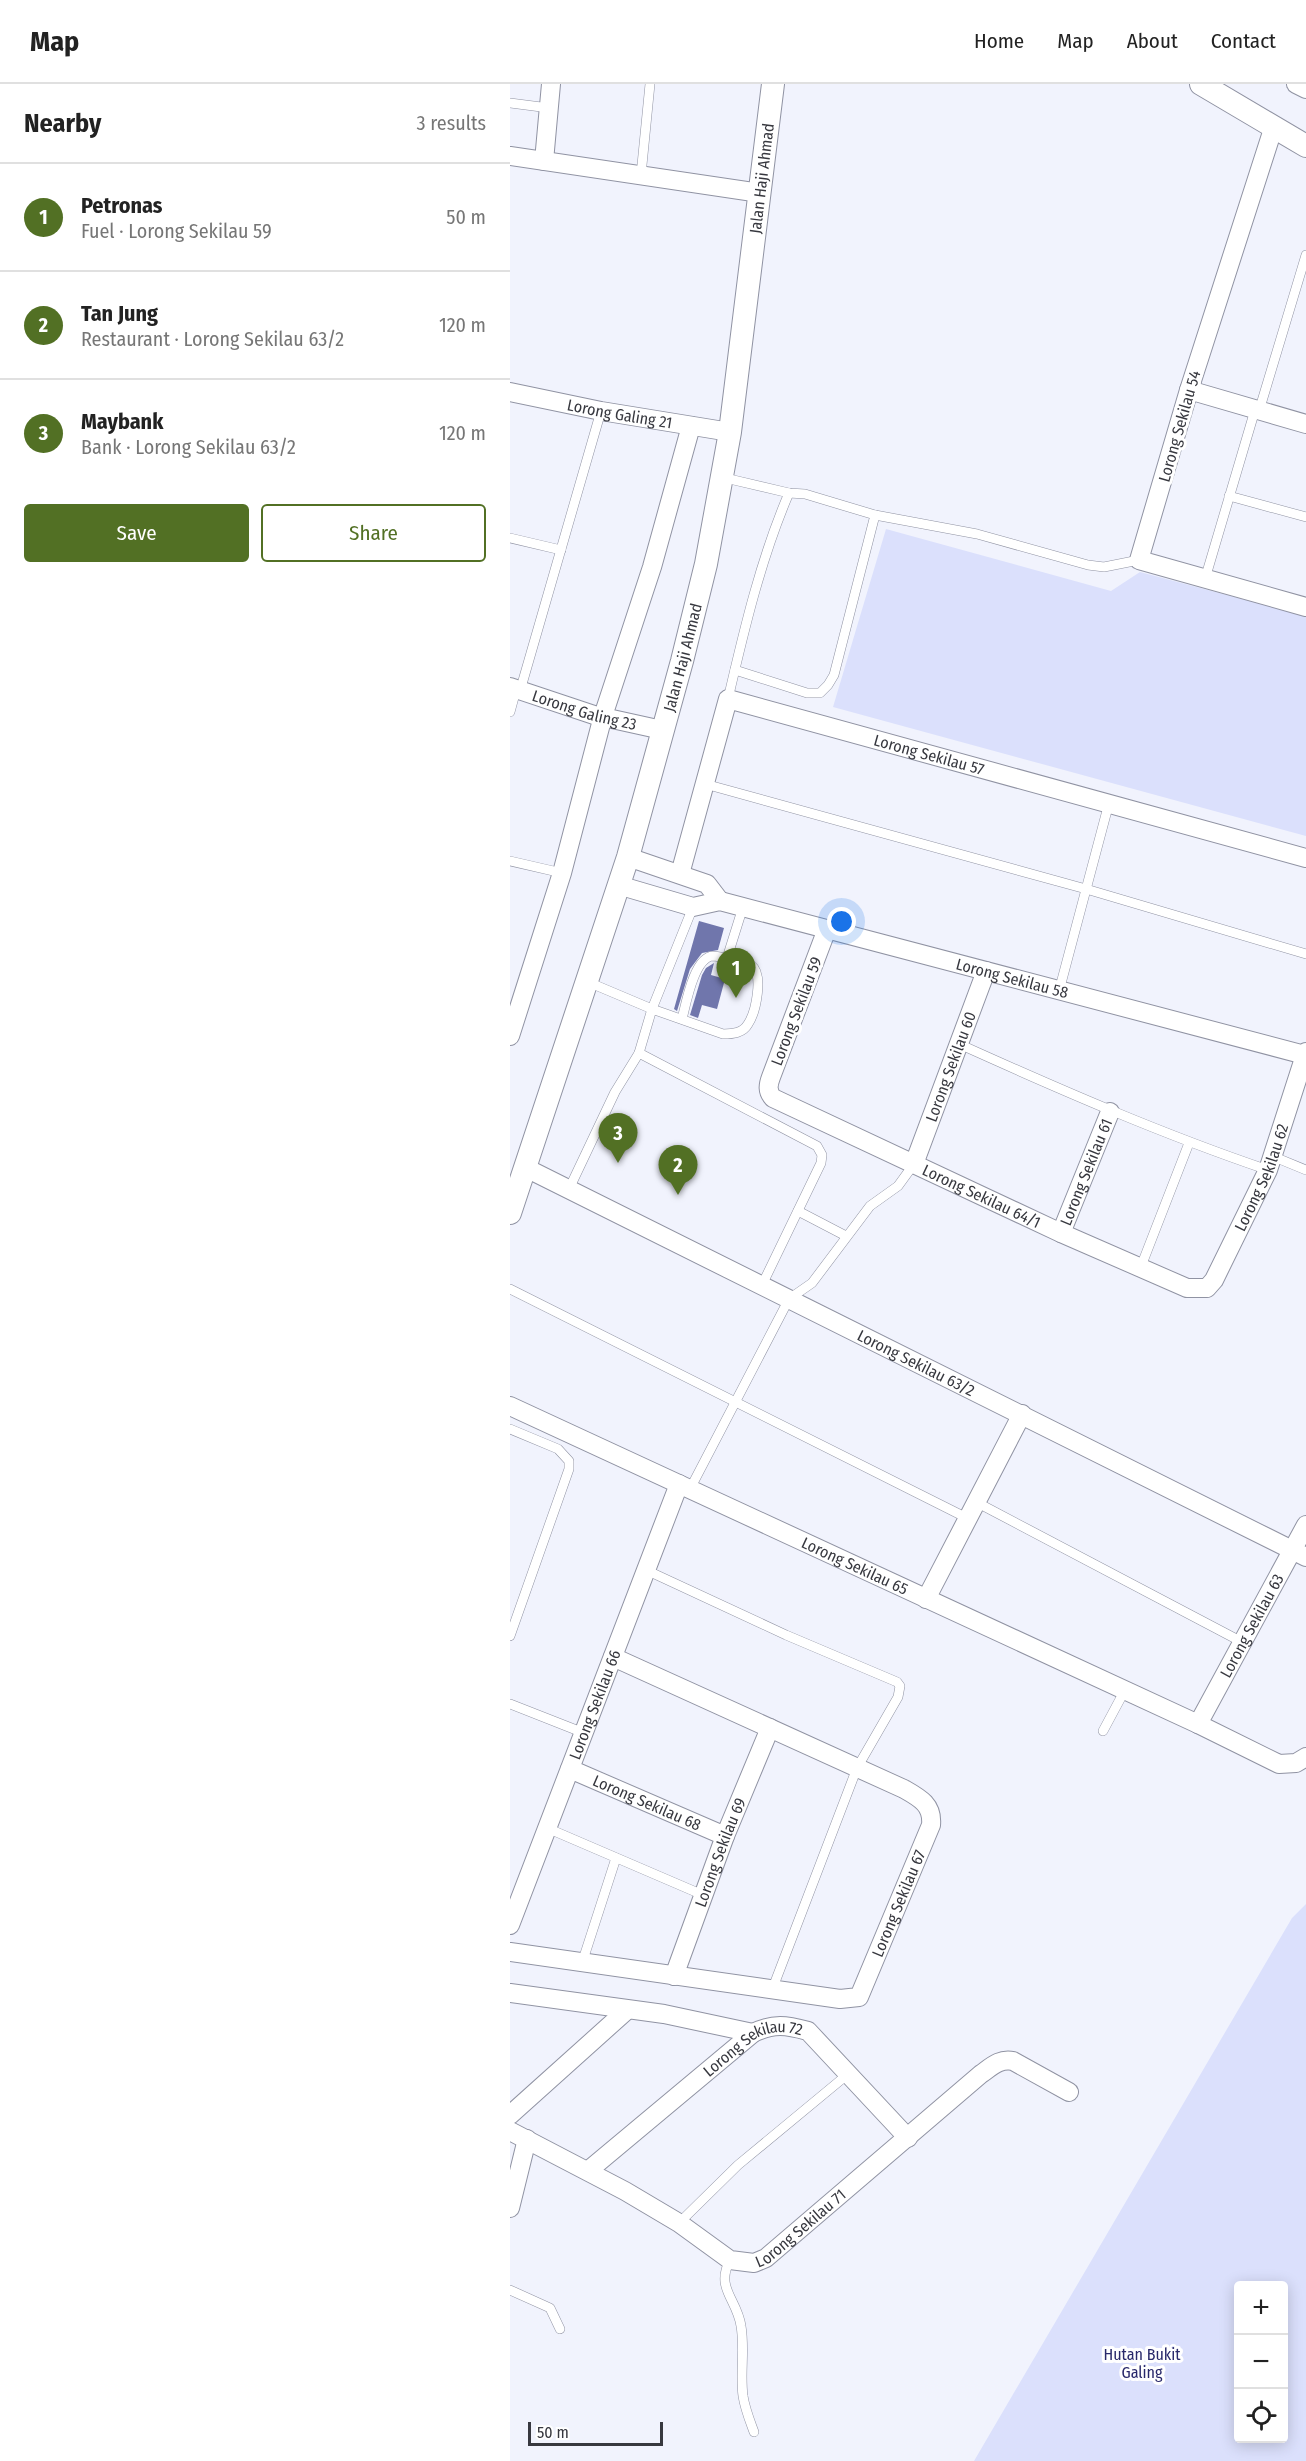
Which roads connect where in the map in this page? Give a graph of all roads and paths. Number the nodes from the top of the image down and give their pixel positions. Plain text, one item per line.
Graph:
1 (551, 84) edge
2 (650, 84) edge
3 (773, 84) edge
4 (1201, 84) edge
5 (1296, 84) edge
6 (1306, 89) edge
7 (510, 103) edge
8 (549, 108) junction
9 (1273, 129) junction
10 (1306, 146) edge
11 (510, 156) edge
12 (544, 161) junction
13 (641, 175) junction
14 (760, 193) junction
15 (1306, 255) edge
16 (1189, 390) junction
17 (510, 392) edge
18 (1257, 410) junction
19 (601, 411) junction
20 (1306, 424) edge
21 (692, 426) junction
22 (730, 432) junction
23 (721, 477) junction
24 (789, 493) junction
25 (1229, 496) junction
26 (875, 515) junction
27 (1306, 517) edge
28 (510, 538) edge
29 (561, 549) junction
30 (1139, 560) junction
31 (1205, 579) junction
32 (1306, 607) edge
33 (735, 670) junction
34 (516, 689) edge
35 (728, 699) junction
36 (510, 712) edge
37 (603, 716) junction
38 (662, 730) junction
39 (705, 784) junction
40 (1109, 803) junction
41 (628, 857) junction
42 (1306, 858) edge
43 (510, 861) edge
44 (562, 873) junction
45 (680, 874) junction
46 (618, 885) junction
47 (1086, 889) junction
48 (720, 901) junction
49 (693, 907) junction
50 (743, 907) junction
51 (827, 929) junction
52 (1306, 954) edge
53 (727, 958) junction
54 (986, 971) junction
55 (586, 981) junction
56 (1059, 991) junction
57 (652, 1009) junction
58 (682, 1019) junction
59 (510, 1036) edge
60 (959, 1044) junction
61 (639, 1053) junction
62 (1306, 1054) edge
63 (769, 1094) joint
64 (1110, 1112) junction
65 (1189, 1143) junction
66 (1270, 1163) junction
67 (914, 1164) junction
68 (526, 1168) junction
69 (1306, 1170) edge
70 (569, 1189) junction
71 (798, 1211) junction
72 (510, 1213) edge
73 (1061, 1233) junction
74 (846, 1236) junction
75 (1140, 1269) junction
76 (762, 1285) junction
77 (510, 1288) edge
78 (1199, 1290) joint
79 (789, 1299) junction
80 (735, 1402) junction
81 (510, 1406) edge
82 (1022, 1414) junction
83 (510, 1429) edge
84 (685, 1487) junction
85 (976, 1502) junction
86 (968, 1518) junction
87 (1306, 1525) edge
88 (1299, 1553) edge
89 (646, 1570) junction
90 (926, 1599) junction
91 (510, 1636) edge
92 (1242, 1642) junction
93 (613, 1657) junction
94 (1125, 1690) junction
95 (510, 1704) edge
96 (1198, 1724) junction
97 (770, 1728) junction
98 (1103, 1731) dead end
99 (584, 1733) junction
100 (1306, 1756) edge
101 (857, 1768) junction
102 (570, 1769) junction
103 (548, 1828) junction
104 (725, 1836) junction
105 (616, 1858) junction
106 (704, 1895) junction
107 (510, 1925) edge
108 (510, 1952) edge
109 (582, 1963) junction
110 (674, 1976) junction
111 (772, 1990) junction
112 (510, 1993) edge
113 (627, 2010) junction
114 (753, 2033) junction
115 (848, 2074) junction
116 (1069, 2092) dead end
117 (510, 2115) edge
118 (510, 2131) edge
119 (908, 2138) junction
120 (527, 2139) junction
121 (589, 2170) junction
122 (510, 2208) edge
123 (679, 2223) junction
124 (730, 2260) junction
125 (510, 2290) edge
126 (560, 2329) dead end
127 (754, 2432) dead end

1 - 8 street
2 - 13 lane
3 - 14 street, Jalan Haji Ahmad
4 - 9 street
5 - 6 street
7 - 8 lane
8 - 12 street
9 - 10 street
9 - 16 street, Lorong Sekilau 54
11 - 12 street
12 - 13 street
13 - 14 street
14 - 22 street, Jalan Haji Ahmad
15 - 18 lane
16 - 18 street
16 - 30 street, Lorong Sekilau 54
17 - 19 street, Lorong Galing 21
18 - 20 street
18 - 25 lane
19 - 21 street, Lorong Galing 21
19 - 29 lane
21 - 22 street, Lorong Galing 21
21 - 37 street
22 - 23 street, Jalan Haji Ahmad
23 - 24 lane
23 - 38 street, Jalan Haji Ahmad
24 - 26 lane
24 - 33 lane
25 - 27 lane
25 - 31 lane
26 - 30 lane
26 - 33 lane
28 - 29 lane
29 - 34 lane
30 - 31 street
31 - 32 street
33 - 35 lane
34 - 36 lane
34 - 37 street, Lorong Galing 23
35 - 39 street
35 - 40 street, Lorong Sekilau 57
37 - 38 street, Lorong Galing 23
37 - 44 street
38 - 41 street, Jalan Haji Ahmad
39 - 45 street
39 - 47 lane
40 - 42 street, Lorong Sekilau 57
40 - 47 lane
41 - 45 street, Lorong Sekilau 58
41 - 46 street, Jalan Haji Ahmad
43 - 44 lane
44 - 59 street
45 - 48 street, Lorong Sekilau 58
46 - 49 street, Lorong Sekilau 58
46 - 55 street, Jalan Haji Ahmad
47 - 52 lane
47 - 56 lane
48 - 49 street, Lorong Sekilau 58
48 - 50 street, Lorong Sekilau 58
49 - 57 lane
50 - 51 street, Lorong Sekilau 58
50 - 53 lane
51 - 54 street, Lorong Sekilau 58
51 - 63 street, Lorong Sekilau 59
53 - 58 lane
53 - 58 lane
54 - 56 street, Lorong Sekilau 58
54 - 60 street, Lorong Sekilau 60
55 - 57 lane
55 - 68 street, Jalan Haji Ahmad
56 - 62 street, Lorong Sekilau 58
57 - 58 lane
57 - 61 lane
60 - 64 lane
60 - 67 street, Lorong Sekilau 60
61 - 70 lane
61 - 71 lane
62 - 66 street, Lorong Sekilau 62
63 - 67 street, Lorong Sekilau 64/1
64 - 65 lane
64 - 73 street, Lorong Sekilau 61
65 - 66 lane
65 - 75 lane
66 - 69 lane
66 - 78 street, Lorong Sekilau 62
67 - 73 street, Lorong Sekilau 64/1
67 - 74 lane
68 - 70 street, Lorong Sekilau 63/2
68 - 72 street, Jalan Haji Ahmad
70 - 76 street, Lorong Sekilau 63/2
71 - 74 lane
71 - 76 lane
73 - 75 street, Lorong Sekilau 64/1
74 - 79 lane
75 - 78 street, Lorong Sekilau 64/1
76 - 79 street, Lorong Sekilau 63/2
77 - 80 lane
79 - 80 lane
79 - 82 street, Lorong Sekilau 63/2
80 - 84 lane
80 - 86 lane
81 - 84 street, Lorong Sekilau 65
82 - 85 street
82 - 88 street, Lorong Sekilau 63/2
83 - 91 lane
84 - 89 street, Lorong Sekilau 66
84 - 90 street, Lorong Sekilau 65
85 - 86 street
85 - 92 lane
86 - 90 street
87 - 88 street, Lorong Sekilau 63
88 - 92 street, Lorong Sekilau 63
89 - 93 street, Lorong Sekilau 66
89 - 101 lane
90 - 94 street, Lorong Sekilau 65
92 - 96 street, Lorong Sekilau 63
93 - 97 street, Lorong Sekilau 67
93 - 99 street, Lorong Sekilau 66
94 - 96 street, Lorong Sekilau 65
94 - 98 lane
95 - 99 lane
96 - 100 street, Lorong Sekilau 65
97 - 101 street, Lorong Sekilau 67
97 - 104 street, Lorong Sekilau 69
99 - 102 street, Lorong Sekilau 66
101 - 111 lane
101 - 111 street, Lorong Sekilau 67
102 - 103 street, Lorong Sekilau 66
102 - 104 street, Lorong Sekilau 68
103 - 105 lane
103 - 107 street, Lorong Sekilau 66
104 - 106 street, Lorong Sekilau 69
105 - 106 lane
105 - 109 lane
106 - 110 street, Lorong Sekilau 69
108 - 109 street, Lorong Sekilau 67
109 - 110 street, Lorong Sekilau 67
110 - 111 street, Lorong Sekilau 67
112 - 113 street
113 - 114 street
113 - 117 street
114 - 115 street, Lorong Sekilau 72
114 - 121 street, Lorong Sekilau 72
115 - 119 street, Lorong Sekilau 72
115 - 123 lane
116 - 119 street, Lorong Sekilau 71
118 - 120 street, Lorong Sekilau 71
119 - 124 street, Lorong Sekilau 71
120 - 121 street, Lorong Sekilau 71
120 - 122 street
121 - 123 street, Lorong Sekilau 71
123 - 124 street, Lorong Sekilau 71
124 - 127 lane
125 - 126 lane

